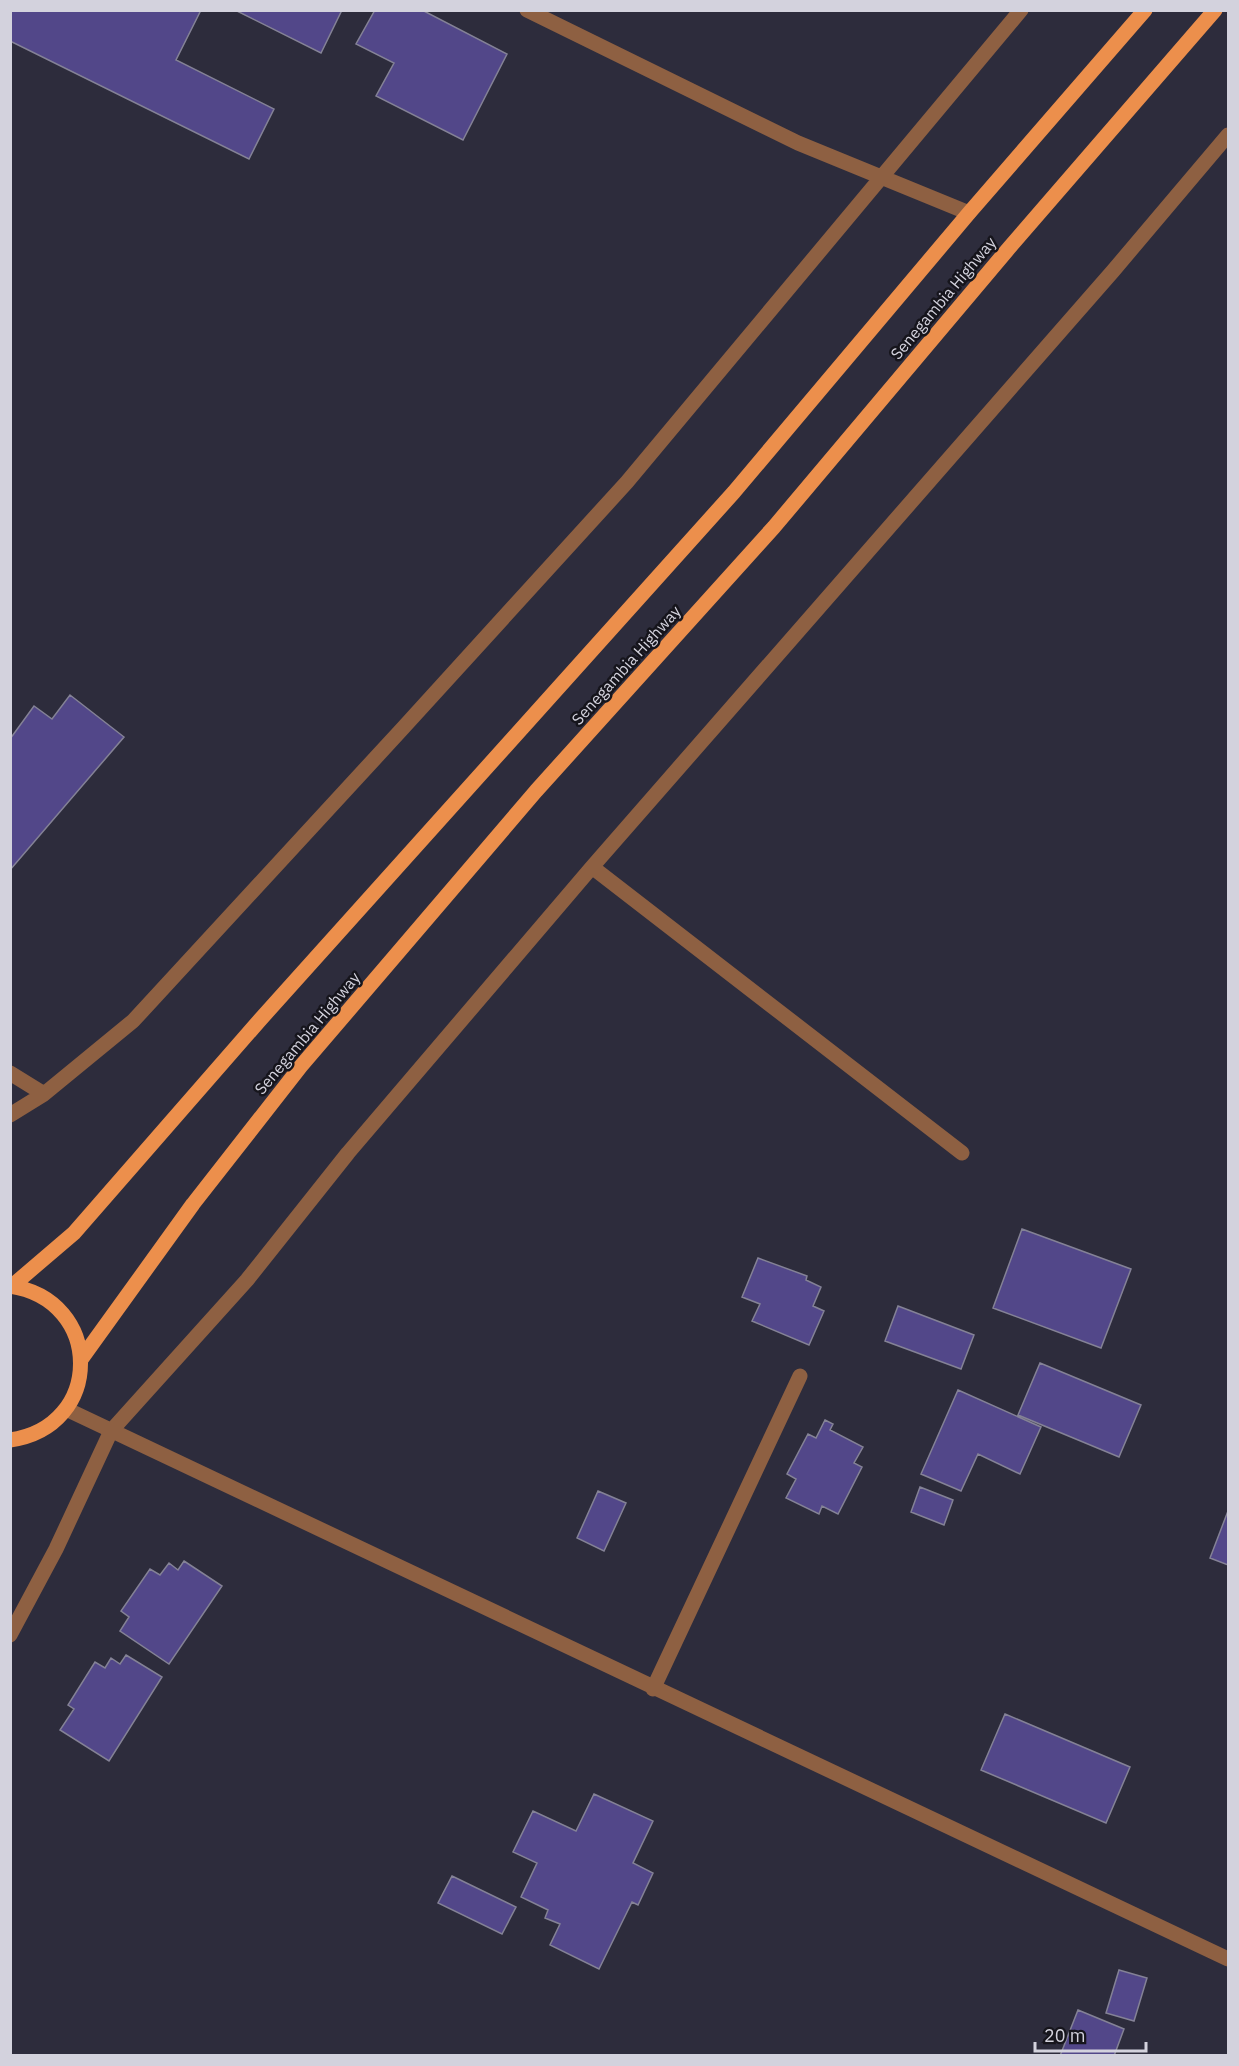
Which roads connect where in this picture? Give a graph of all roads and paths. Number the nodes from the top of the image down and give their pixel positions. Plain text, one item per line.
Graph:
1 (526, 10) edge
2 (1021, 10) edge
3 (1145, 10) edge
4 (1215, 10) edge
5 (1228, 135) edge
6 (881, 177) junction
7 (969, 213) junction
8 (592, 867) junction
9 (10, 1073) edge
10 (44, 1094) junction
11 (10, 1115) edge
12 (962, 1153) dead end
13 (11, 1286) edge
14 (82, 1358) junction
15 (800, 1376) dead end
16 (66, 1409) junction
17 (111, 1431) junction
18 (16, 1439) edge
19 (10, 1453) edge
20 (10, 1635) edge
21 (653, 1689) junction
22 (1228, 1959) edge

1 - 6 street
2 - 6 street
3 - 7 main road
4 - 14 main road, Senegambia Highway
5 - 8 street
6 - 7 street
6 - 10 street
7 - 13 main road
8 - 12 street
8 - 17 street
9 - 10 street
10 - 11 street
13 - 14 main road
14 - 16 main road
15 - 21 street
16 - 17 street
16 - 18 main road
17 - 20 street
17 - 21 street
18 - 19 main road
21 - 22 street

